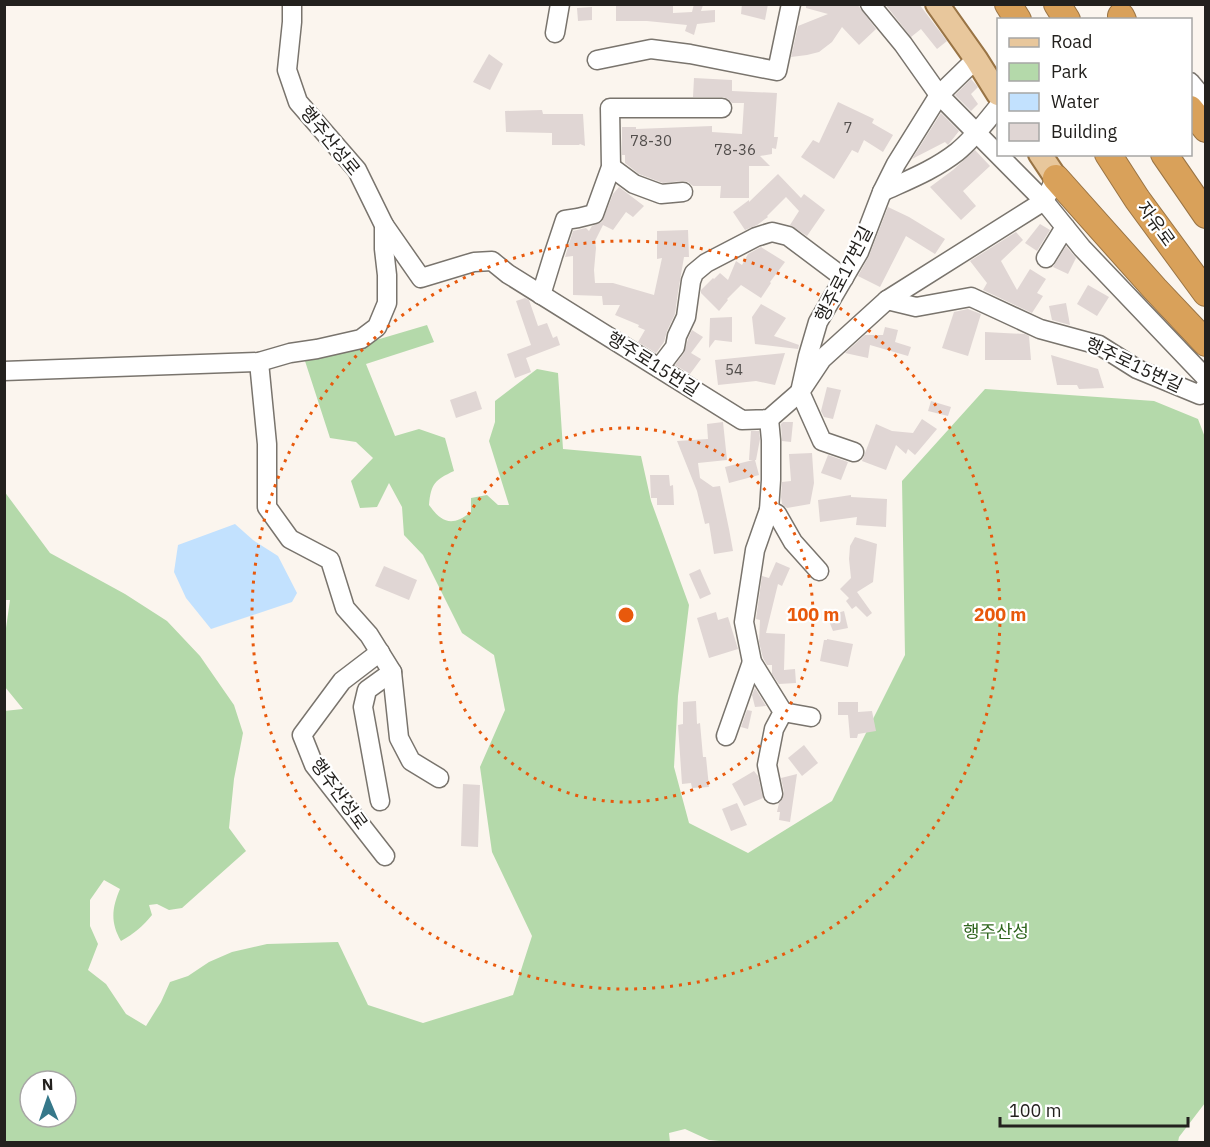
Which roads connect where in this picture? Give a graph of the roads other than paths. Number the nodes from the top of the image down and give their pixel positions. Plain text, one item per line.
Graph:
1 (292, 4) edge
2 (791, 4) edge
3 (870, 4) edge
4 (937, 4) edge
5 (1008, 4) edge
6 (1057, 4) edge
7 (562, 5) edge
8 (1017, 18) edge
9 (1066, 18) edge
10 (555, 33) dead end
11 (976, 59) junction
12 (597, 60) dead end
13 (1192, 83) edge
14 (997, 91) edge
15 (939, 95) junction
16 (1206, 101) edge
17 (722, 108) dead end
18 (997, 109) edge
19 (1192, 110) edge
20 (1206, 129) edge
21 (976, 133) junction
22 (997, 154) edge
23 (999, 156) edge
24 (1041, 156) edge
25 (1109, 156) edge
26 (1171, 164) edge
27 (610, 167) junction
28 (1056, 178) junction
29 (683, 192) dead end
30 (882, 192) junction
31 (1044, 201) junction
32 (1206, 202) edge
33 (1206, 215) edge
34 (384, 225) junction
35 (1065, 227) junction
36 (1046, 258) dead end
37 (844, 278) junction
38 (1206, 293) edge
39 (541, 295) junction
40 (887, 300) junction
41 (1206, 343) edge
42 (259, 362) junction
43 (659, 368) junction
44 (4, 371) edge
45 (1206, 378) edge
46 (1206, 386) edge
47 (801, 392) junction
48 (769, 419) junction
49 (854, 452) dead end
50 (769, 510) junction
51 (819, 571) dead end
52 (380, 652) junction
53 (752, 662) junction
54 (392, 672) junction
55 (783, 711) junction
56 (811, 717) dead end
57 (726, 736) dead end
58 (439, 778) dead end
59 (773, 794) dead end
60 (380, 801) dead end
61 (385, 856) dead end

1 - 34 street, 행주산성로
2 - 12 street
3 - 15 street
4 - 11 main road
5 - 8 highway
6 - 9 highway
7 - 10 street
11 - 14 main road
11 - 15 street, 행주로17번길
13 - 16 street
15 - 21 street
15 - 30 street, 행주로17번길
17 - 27 street
18 - 21 street
19 - 20 highway
21 - 22 street, 행주로15번길
21 - 30 street
23 - 31 street, 행주로15번길
24 - 28 main road
25 - 38 highway, 자유로
26 - 32 highway
26 - 33 highway
27 - 29 street
27 - 39 street
28 - 31 street
28 - 41 highway
30 - 37 street, 행주로17번길
31 - 35 street, 행주로15번길
31 - 40 street
34 - 39 street, 행주로15번길
34 - 42 street, 행주산성로
35 - 36 street
35 - 45 street, 행주로15번길
37 - 43 street
37 - 47 street, 행주로17번길
39 - 43 street, 행주로15번길
40 - 46 street, 행주로15번길
40 - 47 street
42 - 44 street, 행주산성로
42 - 52 street
43 - 48 street, 행주로15번길
47 - 48 street
47 - 49 street
48 - 50 street
50 - 51 street
50 - 53 street
52 - 54 street
52 - 61 street, 행주산성로
53 - 55 street
53 - 57 street
54 - 58 street
54 - 60 street
55 - 56 street
55 - 59 street

